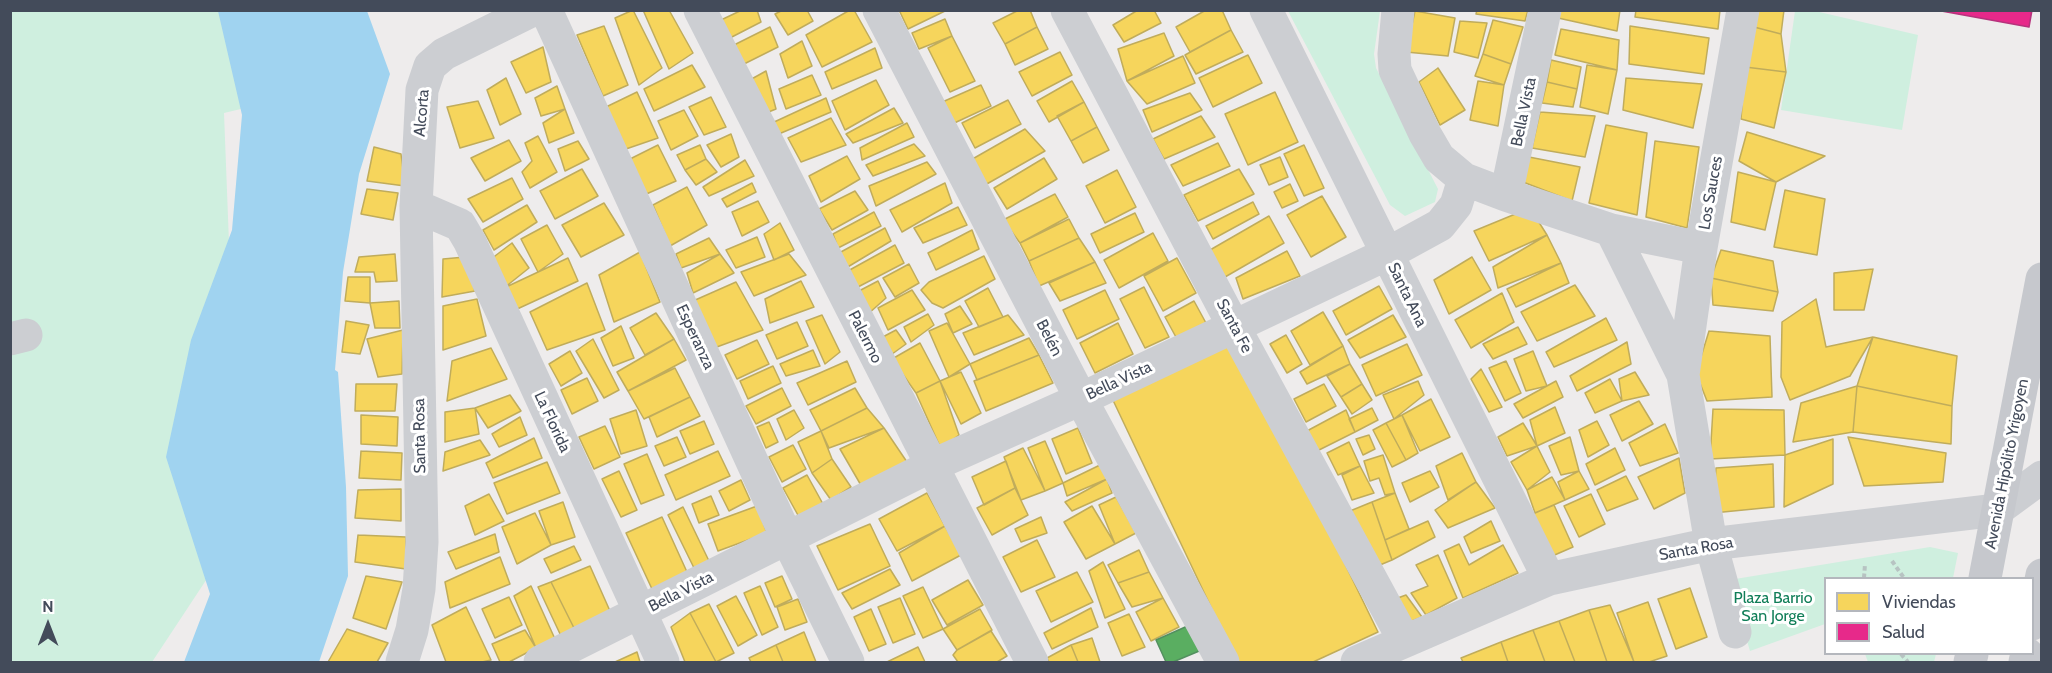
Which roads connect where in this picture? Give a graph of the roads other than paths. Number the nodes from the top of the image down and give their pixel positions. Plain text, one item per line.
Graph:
1 (533, 10) edge
2 (546, 10) edge
3 (700, 10) edge
4 (879, 10) edge
5 (1067, 10) edge
6 (1266, 10) edge
7 (1398, 10) edge
8 (1545, 10) edge
9 (1743, 10) edge
10 (1464, 178) junction
11 (1506, 195) junction
12 (416, 206) junction
13 (1611, 230) junction
14 (1701, 248) junction
15 (1387, 254) junction
16 (2042, 279) edge
17 (1234, 327) junction
18 (1683, 375) junction
19 (1081, 399) junction
20 (930, 466) junction
21 (2042, 477) edge
22 (1997, 510) junction
23 (787, 538) junction
24 (1711, 544) junction
25 (2042, 575) edge
26 (1985, 577) edge
27 (1549, 579) junction
28 (639, 613) junction
29 (2034, 614) edge
30 (1735, 632) dead end
31 (1404, 640) junction
32 (402, 663) edge
33 (540, 663) edge
34 (663, 663) edge
35 (848, 663) edge
36 (1032, 663) edge
37 (1223, 663) edge
38 (1357, 663) edge

1 - 12 street, Alcorta
2 - 23 street, Esperanza
3 - 20 street, Palermo
4 - 19 street, Belén
5 - 17 street, Santa Fe
6 - 15 street, Santa Ana
7 - 10 street
8 - 11 street, Bella Vista
9 - 14 street, Los Sauces
10 - 11 street
10 - 15 street, Bella Vista
11 - 13 street
12 - 28 street, La Florida
12 - 32 street, Santa Rosa
13 - 14 street
13 - 18 street, Los Sauces
14 - 18 street, Los Sauces
15 - 17 street, Bella Vista
15 - 27 street, Santa Ana
16 - 22 main road, Avenida Hipólito Yrigoyen
17 - 19 street, Bella Vista
17 - 31 street, Santa Fe
18 - 24 street, Los Sauces
19 - 20 street, Bella Vista
19 - 37 street, Belén
20 - 23 street, Bella Vista
20 - 36 street, Palermo
21 - 22 street, Santa Rosa
22 - 24 street, Santa Rosa
22 - 26 main road, Avenida Hipólito Yrigoyen
23 - 28 street, Bella Vista
23 - 35 street, Esperanza
24 - 27 street, Santa Rosa
24 - 30 street, Los Sauces
25 - 29 main road
27 - 31 street, Santa Rosa
28 - 33 street, Bella Vista
28 - 34 street, La Florida
31 - 38 street, Santa Rosa

